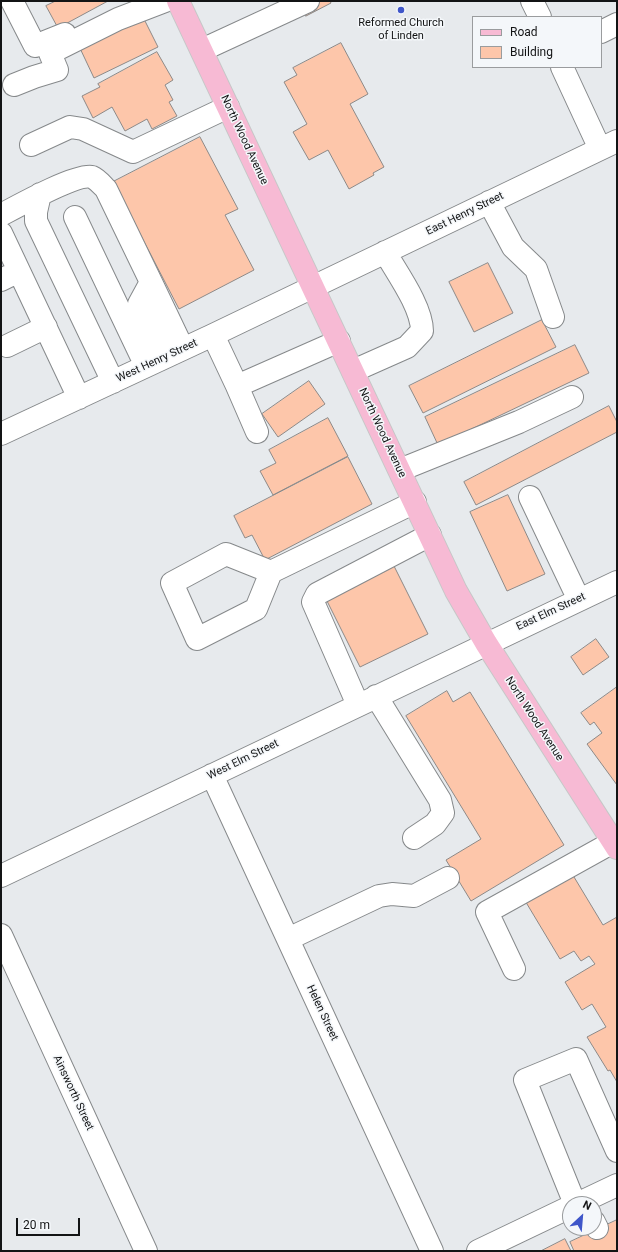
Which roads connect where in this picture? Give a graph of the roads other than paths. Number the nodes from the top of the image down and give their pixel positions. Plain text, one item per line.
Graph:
1 (12, 1) edge
2 (130, 1) edge
3 (165, 1) edge
4 (178, 1) edge
5 (308, 1) edge
6 (532, 1) edge
7 (540, 16) edge
8 (617, 24) edge
9 (602, 32) edge
10 (202, 50) junction
11 (563, 68) edge
12 (14, 85) dead end
13 (228, 107) junction
14 (31, 144) dead end
15 (608, 145) edge
16 (40, 194) junction
17 (490, 202) junction
18 (1, 215) edge
19 (75, 217) dead end
20 (1, 233) edge
21 (386, 252) junction
22 (10, 276) edge
23 (313, 287) junction
24 (553, 317) dead end
25 (46, 327) junction
26 (213, 335) junction
27 (339, 341) junction
28 (7, 346) dead end
29 (164, 357) junction
30 (353, 371) junction
31 (112, 382) junction
32 (237, 386) junction
33 (79, 398) junction
34 (572, 398) dead end
35 (257, 432) dead end
36 (1, 434) edge
37 (400, 470) junction
38 (530, 497) dead end
39 (415, 502) junction
40 (430, 535) junction
41 (271, 572) dead end
42 (617, 582) edge
43 (579, 600) junction
44 (486, 643) junction
45 (367, 700) junction
46 (212, 775) junction
47 (414, 838) dead end
48 (615, 845) edge
49 (1, 876) edge
50 (448, 878) dead end
51 (1, 935) edge
52 (288, 939) junction
53 (514, 969) dead end
54 (617, 1150) edge
55 (617, 1185) edge
56 (575, 1196) edge
57 (594, 1196) edge
58 (562, 1212) edge
59 (146, 1251) edge
60 (432, 1251) edge
61 (478, 1251) edge

1 - 2 street
3 - 12 street
4 - 10 main road, North Wood Avenue
5 - 10 street
6 - 7 street
8 - 9 street
10 - 13 main road, North Wood Avenue
11 - 15 street
13 - 14 street
13 - 23 main road, North Wood Avenue
15 - 17 street, East Henry Street
16 - 18 street
16 - 29 street
16 - 31 street
17 - 21 street, East Henry Street
17 - 24 street
19 - 29 street
20 - 22 street
21 - 23 street, East Henry Street
21 - 30 street
22 - 25 street
23 - 26 street, West Henry Street
23 - 27 main road, North Wood Avenue
25 - 28 street
25 - 33 street
26 - 29 street, West Henry Street
26 - 32 street
27 - 30 main road, North Wood Avenue
27 - 32 street
29 - 31 street, West Henry Street
30 - 37 main road, North Wood Avenue
31 - 33 street, West Henry Street
32 - 35 street
33 - 36 street, West Henry Street
34 - 37 street
37 - 39 main road, North Wood Avenue
38 - 43 street
39 - 40 main road, North Wood Avenue
39 - 41 street
40 - 44 main road, North Wood Avenue
40 - 45 street
42 - 43 street, East Elm Street
43 - 44 street, East Elm Street
44 - 45 street, West Elm Street
44 - 48 main road, North Wood Avenue
45 - 46 street, West Elm Street
45 - 47 street
46 - 49 street, West Elm Street
46 - 52 street, Helen Street
48 - 53 street
50 - 52 street
51 - 59 street, Ainsworth Street
52 - 60 street, Helen Street
54 - 56 street
55 - 57 street
58 - 61 street

